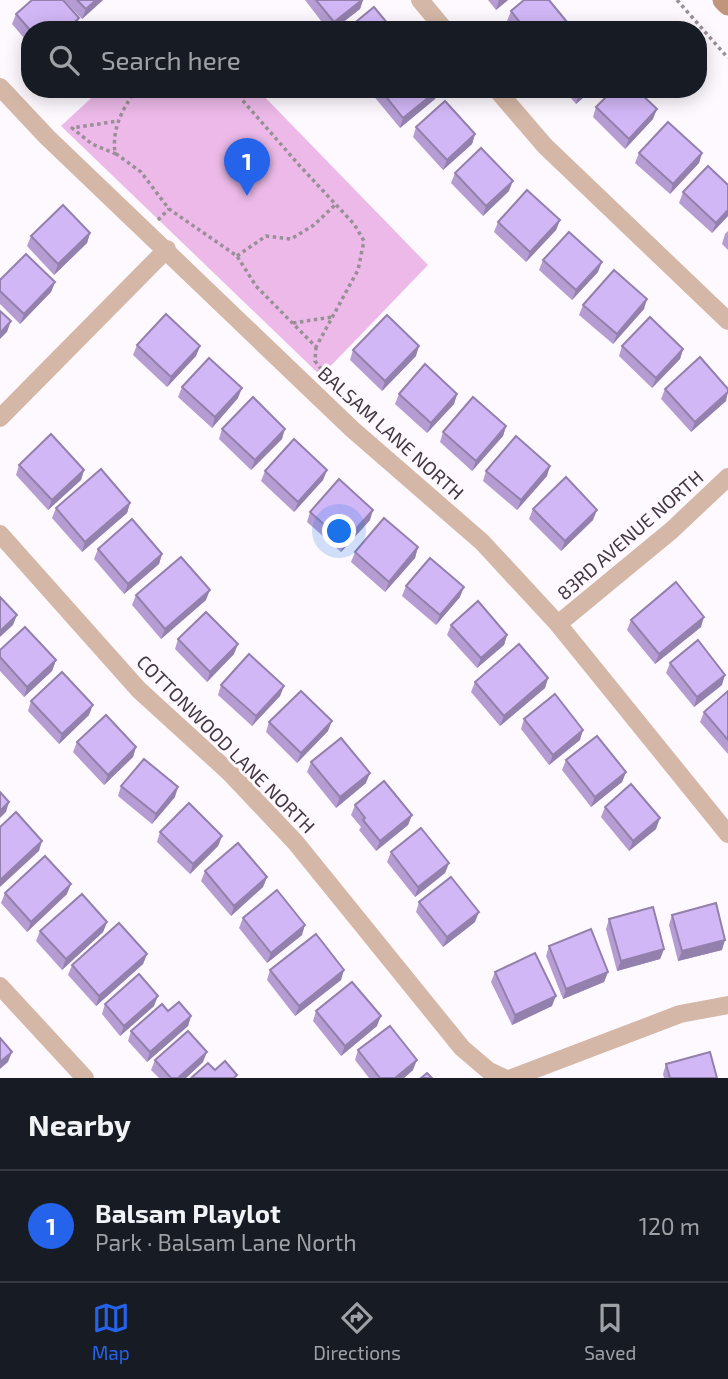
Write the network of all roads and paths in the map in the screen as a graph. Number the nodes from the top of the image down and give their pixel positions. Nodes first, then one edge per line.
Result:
1 (420, 0) edge
2 (677, 0) edge
3 (723, 0) edge
4 (728, 5) edge
5 (438, 21) edge
6 (695, 21) edge
7 (707, 34) edge
8 (728, 58) edge
9 (0, 87) edge
10 (131, 98) edge
11 (242, 98) edge
12 (504, 98) edge
13 (118, 121) junction
14 (116, 154) junction
15 (336, 204) junction
16 (167, 249) junction
17 (237, 256) junction
18 (334, 317) junction
19 (728, 321) edge
20 (293, 323) junction
21 (316, 347) junction
22 (325, 373) dead end
23 (0, 418) edge
24 (728, 477) edge
25 (0, 534) edge
26 (558, 624) junction
27 (728, 834) edge
28 (0, 986) edge
29 (728, 1005) edge
30 (85, 1078) edge
31 (504, 1078) edge
32 (512, 1078) edge

1 - 5 street
2 - 6 path
3 - 4 main road
7 - 8 path
9 - 16 street, BALSAM LANE NORTH
10 - 13 path
11 - 15 path
12 - 19 street
13 - 14 path
13 - 14 path
14 - 17 path
15 - 17 path
15 - 18 path
16 - 23 street
16 - 26 street, BALSAM LANE NORTH
17 - 20 path
18 - 20 path
18 - 21 path
20 - 21 path
21 - 22 path
24 - 26 street, 83RD AVENUE NORTH
25 - 31 street, COTTONWOOD LANE NORTH
26 - 27 street, BALSAM LANE NORTH
28 - 30 street
29 - 32 street

